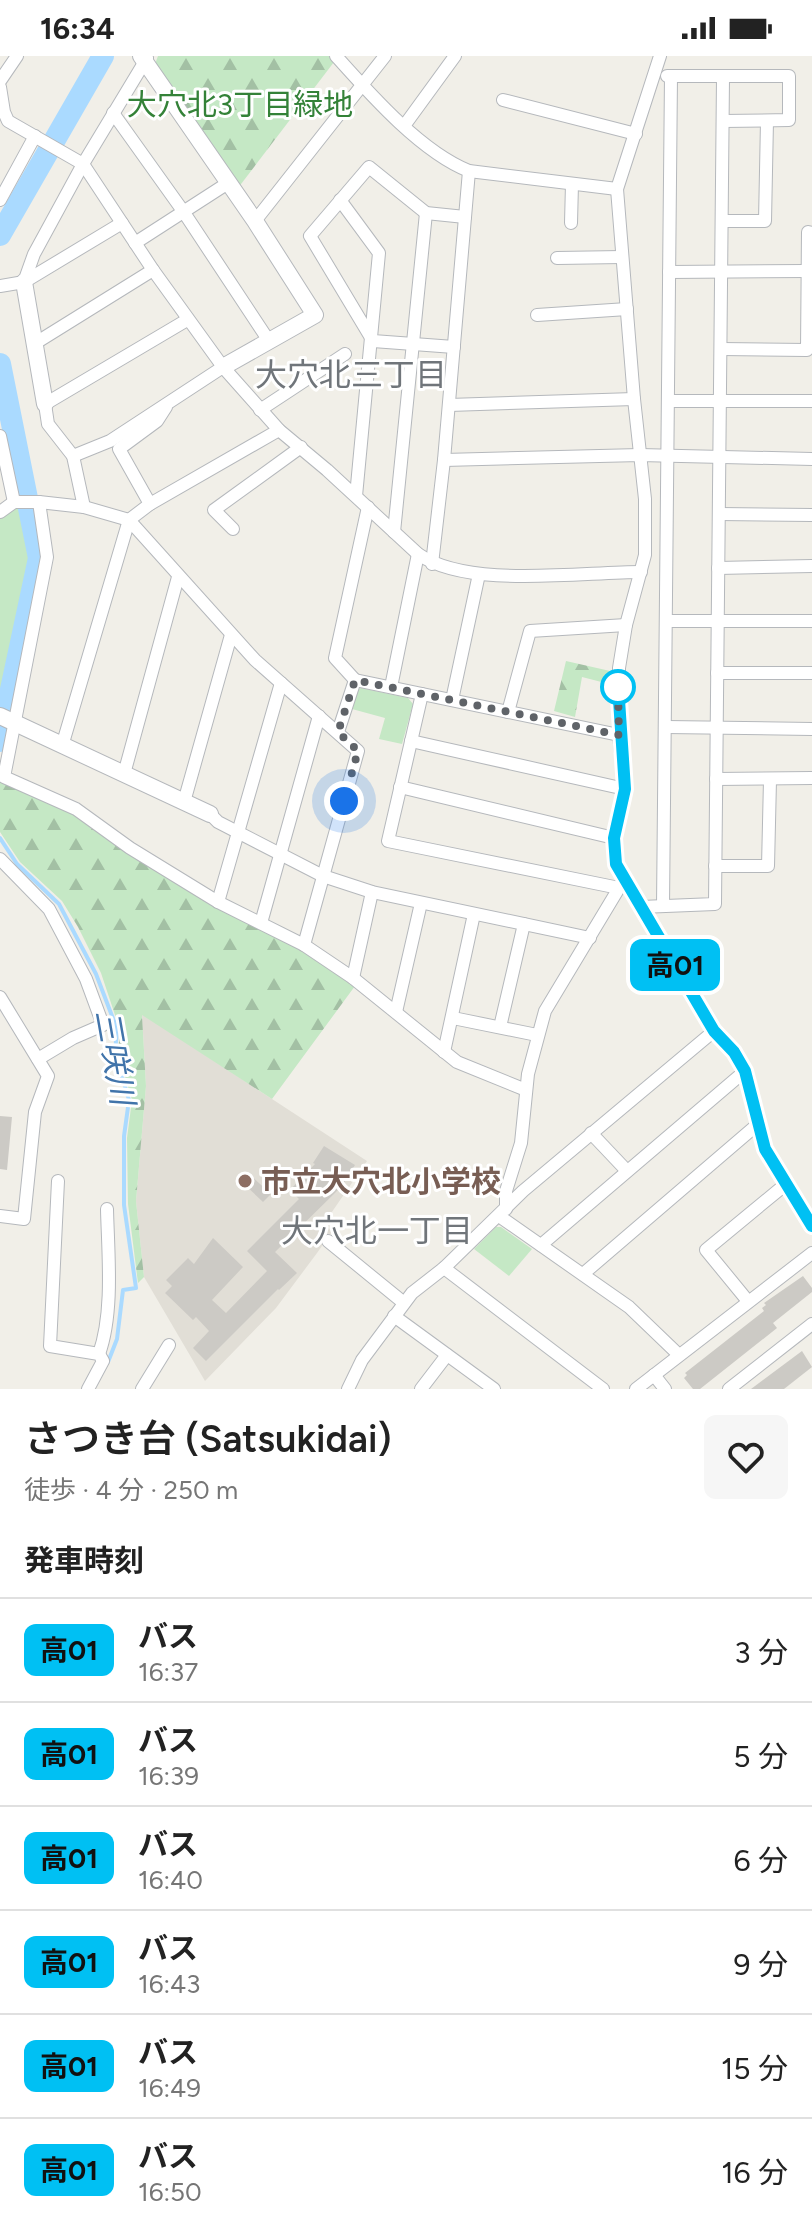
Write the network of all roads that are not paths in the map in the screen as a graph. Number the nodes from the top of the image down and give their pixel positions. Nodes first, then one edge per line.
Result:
1 (17, 56) edge
2 (336, 56) edge
3 (385, 56) edge
4 (455, 56) edge
5 (660, 56) edge
6 (145, 57) edge
7 (655, 76) junction
8 (671, 76) junction
9 (723, 78) junction
10 (0, 84) edge
11 (362, 86) junction
12 (503, 100) dead end
13 (113, 113) junction
14 (723, 121) junction
15 (767, 121) junction
16 (404, 126) junction
17 (636, 134) junction
18 (35, 136) junction
19 (83, 164) junction
20 (469, 171) junction
21 (228, 183) junction
22 (572, 184) junction
23 (617, 189) junction
24 (0, 200) edge
25 (340, 200) junction
26 (183, 211) junction
27 (426, 213) junction
28 (465, 217) junction
29 (255, 221) junction
30 (722, 221) junction
31 (122, 223) junction
32 (571, 223) dead end
33 (812, 233) edge
34 (135, 243) junction
35 (622, 257) junction
36 (557, 258) dead end
37 (153, 270) junction
38 (721, 271) junction
39 (806, 271) junction
40 (669, 272) junction
41 (24, 282) junction
42 (0, 286) edge
43 (627, 309) junction
44 (537, 315) dead end
45 (187, 320) junction
46 (269, 341) junction
47 (373, 341) junction
48 (34, 344) junction
49 (413, 345) junction
50 (454, 347) junction
51 (721, 349) junction
52 (345, 354) dead end
53 (223, 367) junction
54 (634, 399) junction
55 (170, 401) junction
56 (669, 401) junction
57 (720, 401) junction
58 (812, 401) edge
59 (45, 404) junction
60 (449, 405) junction
61 (260, 410) junction
62 (279, 430) junction
63 (0, 436) edge
64 (301, 447) junction
65 (640, 455) junction
66 (669, 455) junction
67 (73, 456) junction
68 (719, 457) junction
69 (812, 459) edge
70 (444, 460) junction
71 (356, 496) junction
72 (14, 502) junction
73 (39, 502) junction
74 (150, 504) junction
75 (84, 507) junction
76 (368, 507) junction
77 (0, 512) edge
78 (719, 514) junction
79 (812, 515) edge
80 (129, 520) junction
81 (233, 529) dead end
82 (394, 532) junction
83 (418, 554) junction
84 (432, 564) junction
85 (812, 566) edge
86 (718, 568) junction
87 (641, 572) junction
88 (479, 574) junction
89 (178, 577) junction
90 (666, 621) junction
91 (718, 621) junction
92 (812, 621) edge
93 (626, 625) junction
94 (231, 635) junction
95 (717, 673) junction
96 (812, 673) edge
97 (355, 680) junction
98 (281, 683) junction
99 (391, 687) junction
100 (422, 694) junction
101 (452, 700) junction
102 (508, 712) junction
103 (319, 716) junction
104 (7, 719) edge
105 (666, 727) junction
106 (717, 728) junction
107 (812, 729) edge
108 (338, 732) junction
109 (619, 735) junction
110 (411, 741) junction
111 (62, 746) junction
112 (124, 774) junction
113 (812, 778) edge
114 (716, 779) junction
115 (770, 780) junction
116 (400, 787) junction
117 (625, 789) junction
118 (184, 802) junction
119 (210, 814) joint
120 (238, 833) junction
121 (614, 838) junction
122 (280, 854) junction
123 (0, 859) edge
124 (715, 866) junction
125 (323, 876) junction
126 (621, 884) junction
127 (372, 892) junction
128 (218, 902) junction
129 (421, 903) junction
130 (663, 906) junction
131 (641, 907) junction
132 (474, 914) junction
133 (261, 923) junction
134 (524, 924) junction
135 (590, 938) junction
136 (304, 945) junction
137 (353, 978) junction
138 (0, 997) edge
139 (396, 1012) junction
140 (453, 1018) junction
141 (500, 1027) junction
142 (714, 1031) junction
143 (537, 1035) junction
144 (444, 1052) junction
145 (38, 1059) junction
146 (745, 1071) junction
147 (526, 1090) junction
148 (758, 1124) junction
149 (591, 1133) junction
150 (627, 1171) junction
151 (58, 1181) dead end
152 (786, 1184) junction
153 (107, 1209) dead end
154 (502, 1212) junction
155 (0, 1216) edge
156 (812, 1226) edge
157 (328, 1241) dead end
158 (541, 1245) junction
159 (812, 1253) edge
160 (444, 1268) junction
161 (583, 1274) junction
162 (747, 1300) junction
163 (404, 1303) junction
164 (394, 1316) junction
165 (812, 1324) edge
166 (169, 1345) dead end
167 (99, 1354) junction
168 (447, 1355) junction
169 (679, 1355) junction
170 (654, 1375) junction
171 (491, 1388) edge
172 (88, 1389) edge
173 (142, 1389) edge
174 (348, 1389) edge
175 (421, 1389) edge
176 (603, 1389) edge
177 (636, 1389) edge
178 (665, 1389) edge
179 (729, 1389) edge

1 - 10 street
2 - 11 street
3 - 11 street
4 - 16 street
5 - 7 street
6 - 13 street
6 - 21 street
7 - 8 street
7 - 17 street
8 - 9 street
8 - 40 street
9 - 14 street
9 - 15 street
10 - 18 street
11 - 16 street
11 - 29 street
12 - 17 street
13 - 19 street
13 - 26 street
14 - 15 street
14 - 30 street
15 - 30 street
16 - 20 street
17 - 23 street
18 - 19 street
18 - 24 street
19 - 31 street
19 - 41 street
20 - 22 street
20 - 28 street
21 - 26 street
21 - 29 street
22 - 23 street
22 - 32 street
23 - 35 street
25 - 27 street
25 - 47 street
25 - 47 street
26 - 34 street
26 - 46 street
27 - 28 street
27 - 49 street
28 - 50 street
29 - 46 street
30 - 38 street
31 - 34 street
31 - 41 street
33 - 39 street
34 - 37 street
35 - 36 street
35 - 43 street
37 - 45 street
37 - 48 street
38 - 39 street
38 - 40 street
38 - 51 street
39 - 51 street
40 - 56 street
41 - 42 street
41 - 48 street
43 - 44 street
43 - 54 street
45 - 53 street
45 - 59 street
46 - 53 street
47 - 49 street
47 - 71 street
48 - 59 street
49 - 50 street
49 - 82 street
50 - 60 street
51 - 57 street
52 - 61 street
53 - 55 street
53 - 61 street
54 - 60 street
54 - 65 street
55 - 67 street
55 - 74 street
56 - 57 street
56 - 66 street
57 - 58 street
57 - 68 street
59 - 67 street
60 - 70 street
61 - 62 street
62 - 64 street
62 - 74 street
63 - 72 street
64 - 71 street
64 - 81 street
65 - 66 street
65 - 70 street
65 - 87 street
66 - 68 street
66 - 90 street
67 - 75 street
68 - 69 street
68 - 78 street
70 - 84 street
71 - 76 street
72 - 73 street
72 - 77 street
73 - 75 street
73 - 104 street
74 - 80 street
75 - 80 street
76 - 82 street
76 - 97 street
78 - 79 street
78 - 86 street
80 - 89 street
80 - 111 street
82 - 83 street
83 - 84 street
83 - 99 street
84 - 88 street
85 - 86 street
86 - 91 street
87 - 88 street
87 - 93 street
88 - 101 street
89 - 94 street
89 - 112 street
90 - 91 street
90 - 105 street
91 - 92 street
91 - 95 street
93 - 102 street
93 - 109 street
94 - 98 street
94 - 118 street
95 - 96 street
95 - 106 street
97 - 99 street
97 - 108 street
98 - 103 street
98 - 120 street
99 - 100 street
100 - 101 street
100 - 110 street
101 - 102 street
102 - 109 street
103 - 108 street
103 - 122 street
104 - 111 street
104 - 128 street
105 - 106 street
105 - 130 street
106 - 107 street
106 - 114 street
108 - 125 street
109 - 117 street
110 - 116 street
110 - 117 street
111 - 112 street
112 - 118 street
113 - 115 street
114 - 115 street
114 - 124 street
115 - 124 street
116 - 121 street
116 - 126 street
117 - 121 street
118 - 119 street
119 - 120 street
120 - 122 street
120 - 128 street
121 - 126 street
122 - 125 street
122 - 133 street
123 - 145 street
124 - 130 street
125 - 127 street
125 - 136 street
126 - 131 street
126 - 135 street
127 - 129 street
127 - 137 street
128 - 133 street
129 - 132 street
129 - 139 street
130 - 131 street
131 - 142 street
132 - 134 street
132 - 140 street
133 - 136 street
134 - 135 street
134 - 141 street
135 - 143 street
136 - 137 street
137 - 139 street
138 - 145 street
139 - 144 street
140 - 141 street
140 - 144 street
141 - 143 street
142 - 146 street
142 - 149 street
143 - 147 street
144 - 147 street
145 - 155 street
146 - 148 street
146 - 150 street
147 - 154 street
148 - 152 street
148 - 161 street
149 - 150 street
149 - 154 street
150 - 158 street
151 - 167 street
152 - 156 street
152 - 162 street
153 - 167 street
154 - 158 street
154 - 160 street
157 - 163 street
158 - 161 street
159 - 162 street
160 - 163 street
160 - 176 street
161 - 169 street
162 - 169 street
163 - 164 street
164 - 168 street
164 - 174 street
165 - 179 street
166 - 173 street
167 - 172 street
168 - 171 street
168 - 175 street
169 - 170 street
170 - 177 street
170 - 178 street

